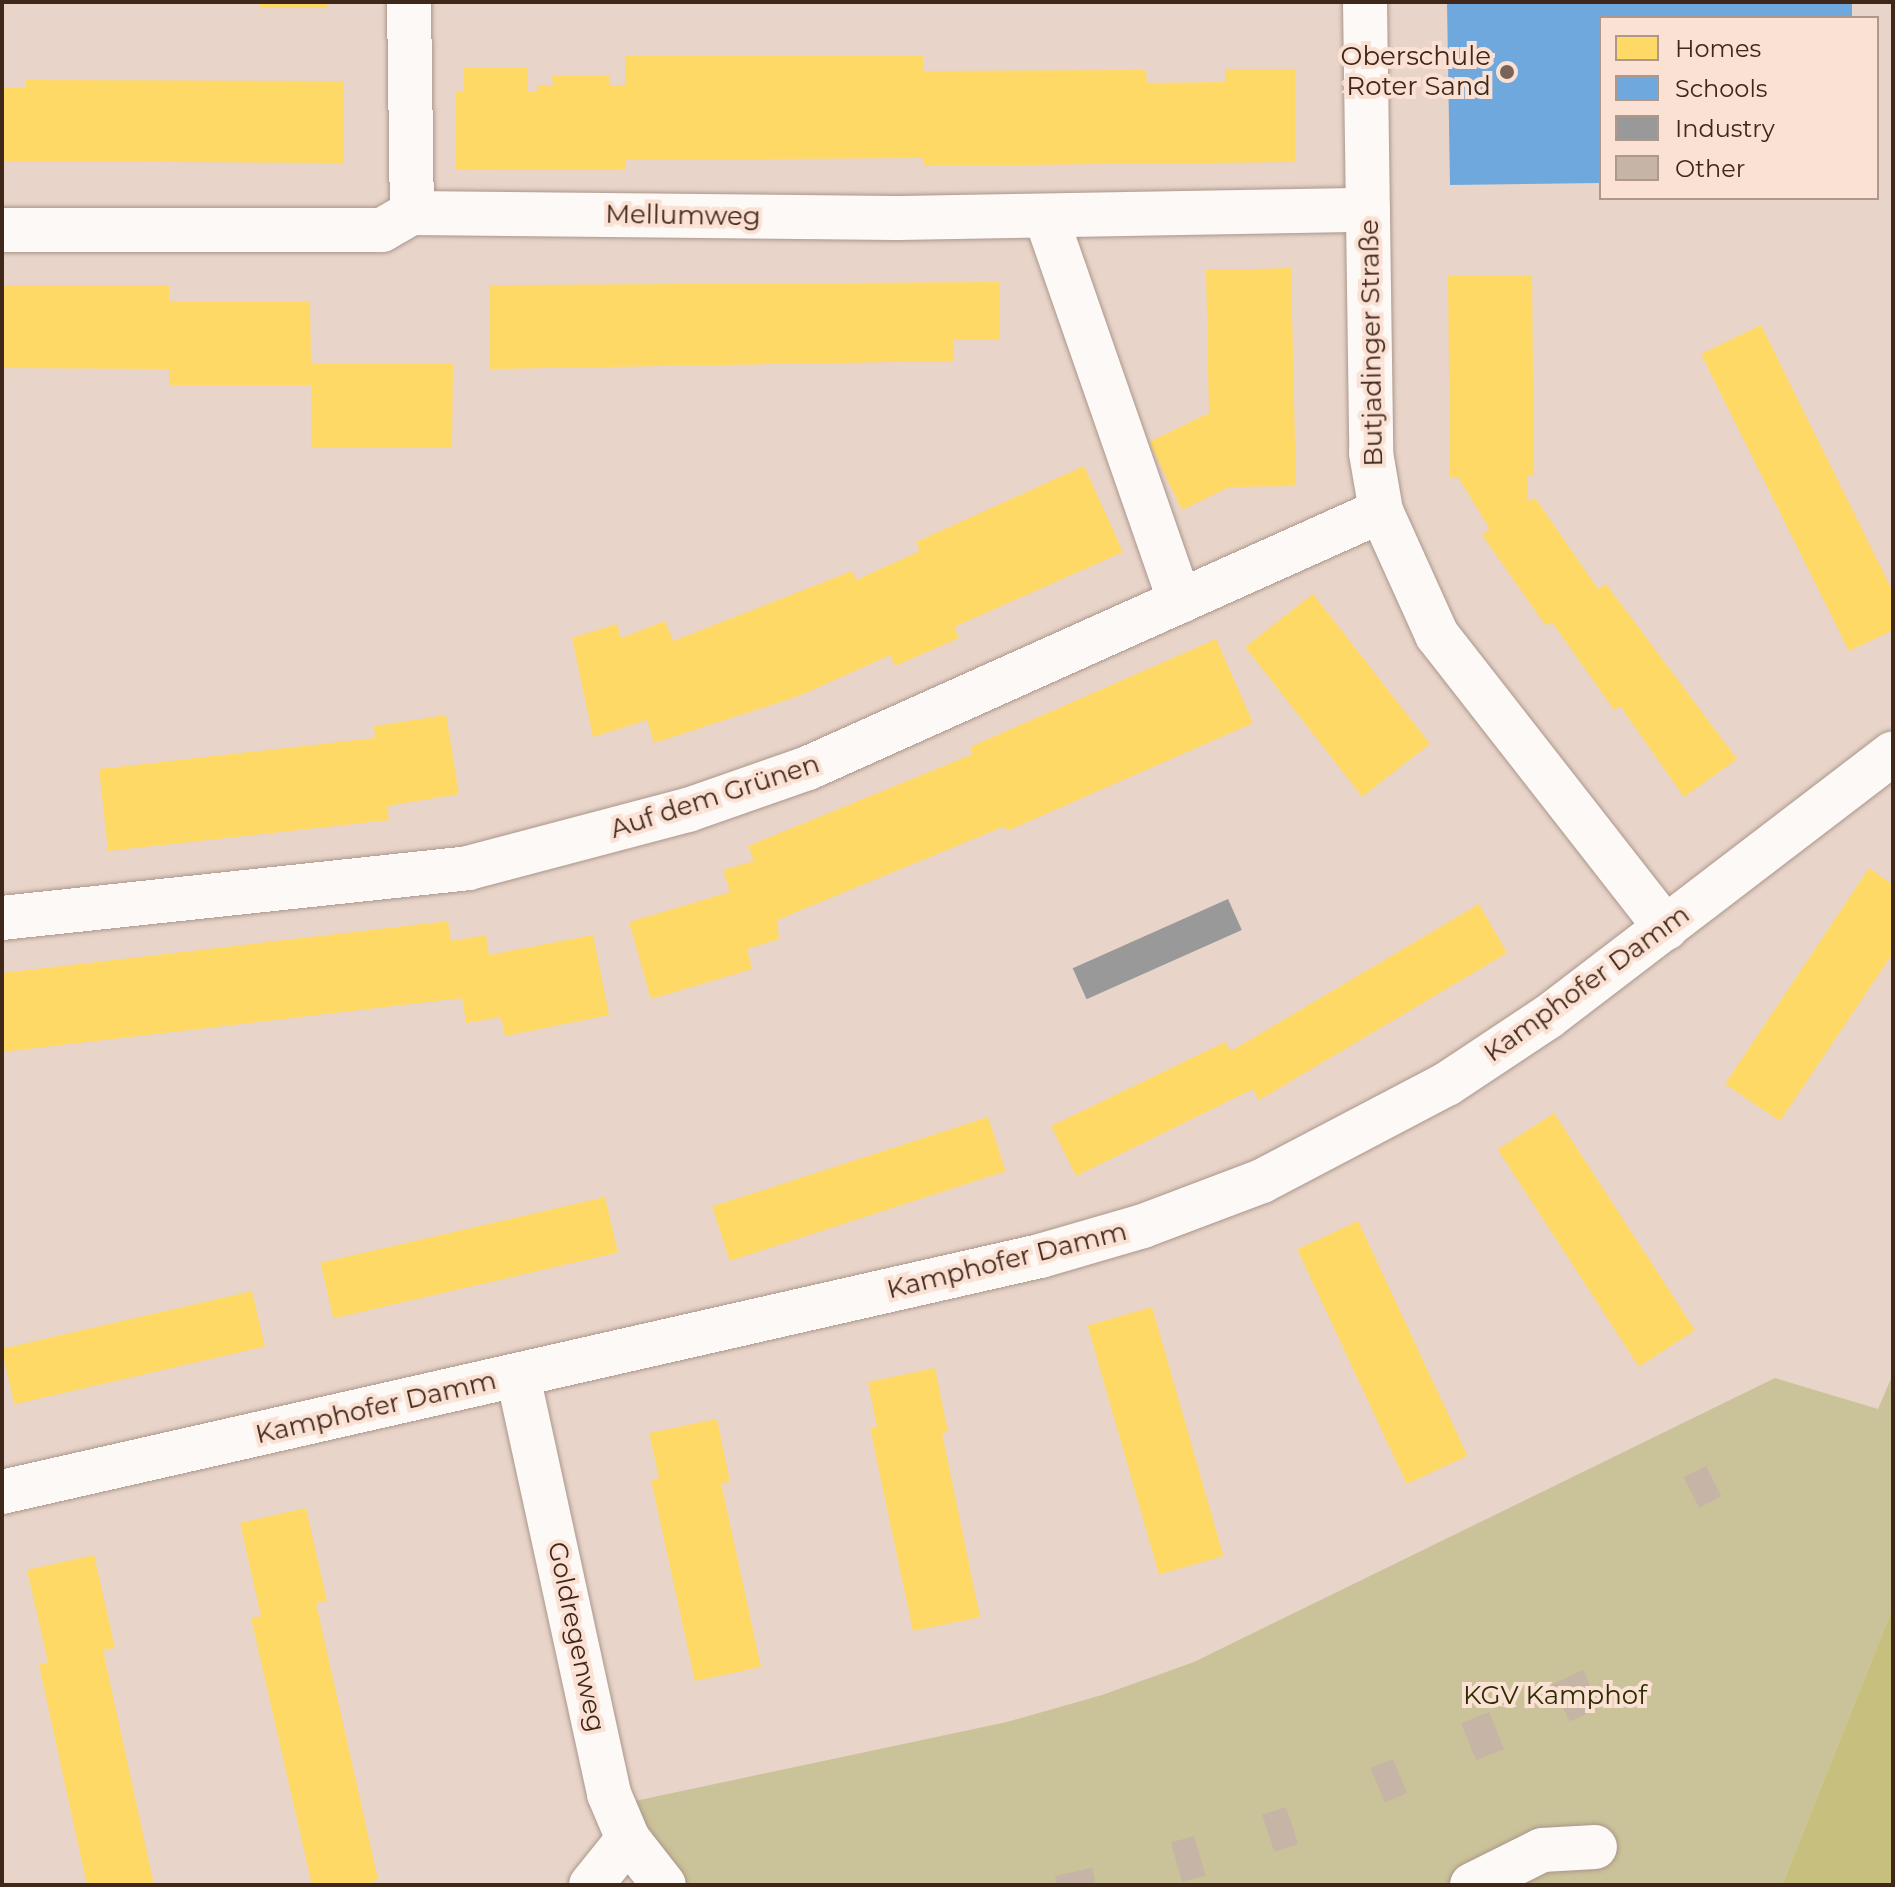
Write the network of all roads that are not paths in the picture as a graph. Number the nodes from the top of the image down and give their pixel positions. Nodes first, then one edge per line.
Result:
1 (409, 2) edge
2 (1365, 2) edge
3 (1368, 210) junction
4 (412, 213) junction
5 (1046, 217) junction
6 (2, 230) edge
7 (1381, 511) junction
8 (1180, 601) junction
9 (1893, 753) edge
10 (2, 918) edge
11 (1666, 928) junction
12 (518, 1376) junction
13 (2, 1492) edge
14 (628, 1839) junction
15 (1595, 1847) dead end
16 (591, 1885) edge
17 (664, 1885) edge
18 (1472, 1885) edge

1 - 4 street
2 - 3 street, Butjadinger Straße
3 - 5 street, Mellumweg
3 - 7 street, Butjadinger Straße
4 - 5 street, Mellumweg
4 - 6 street, Mellumweg
5 - 8 street
7 - 8 street, Auf dem Grünen
7 - 11 street, Butjadinger Straße
8 - 10 street, Auf dem Grünen
9 - 11 street, Kamphofer Damm
11 - 12 street, Kamphofer Damm
12 - 13 street, Kamphofer Damm
12 - 14 street, Goldregenweg
14 - 16 street
14 - 17 street, Goldregenweg
15 - 18 street

